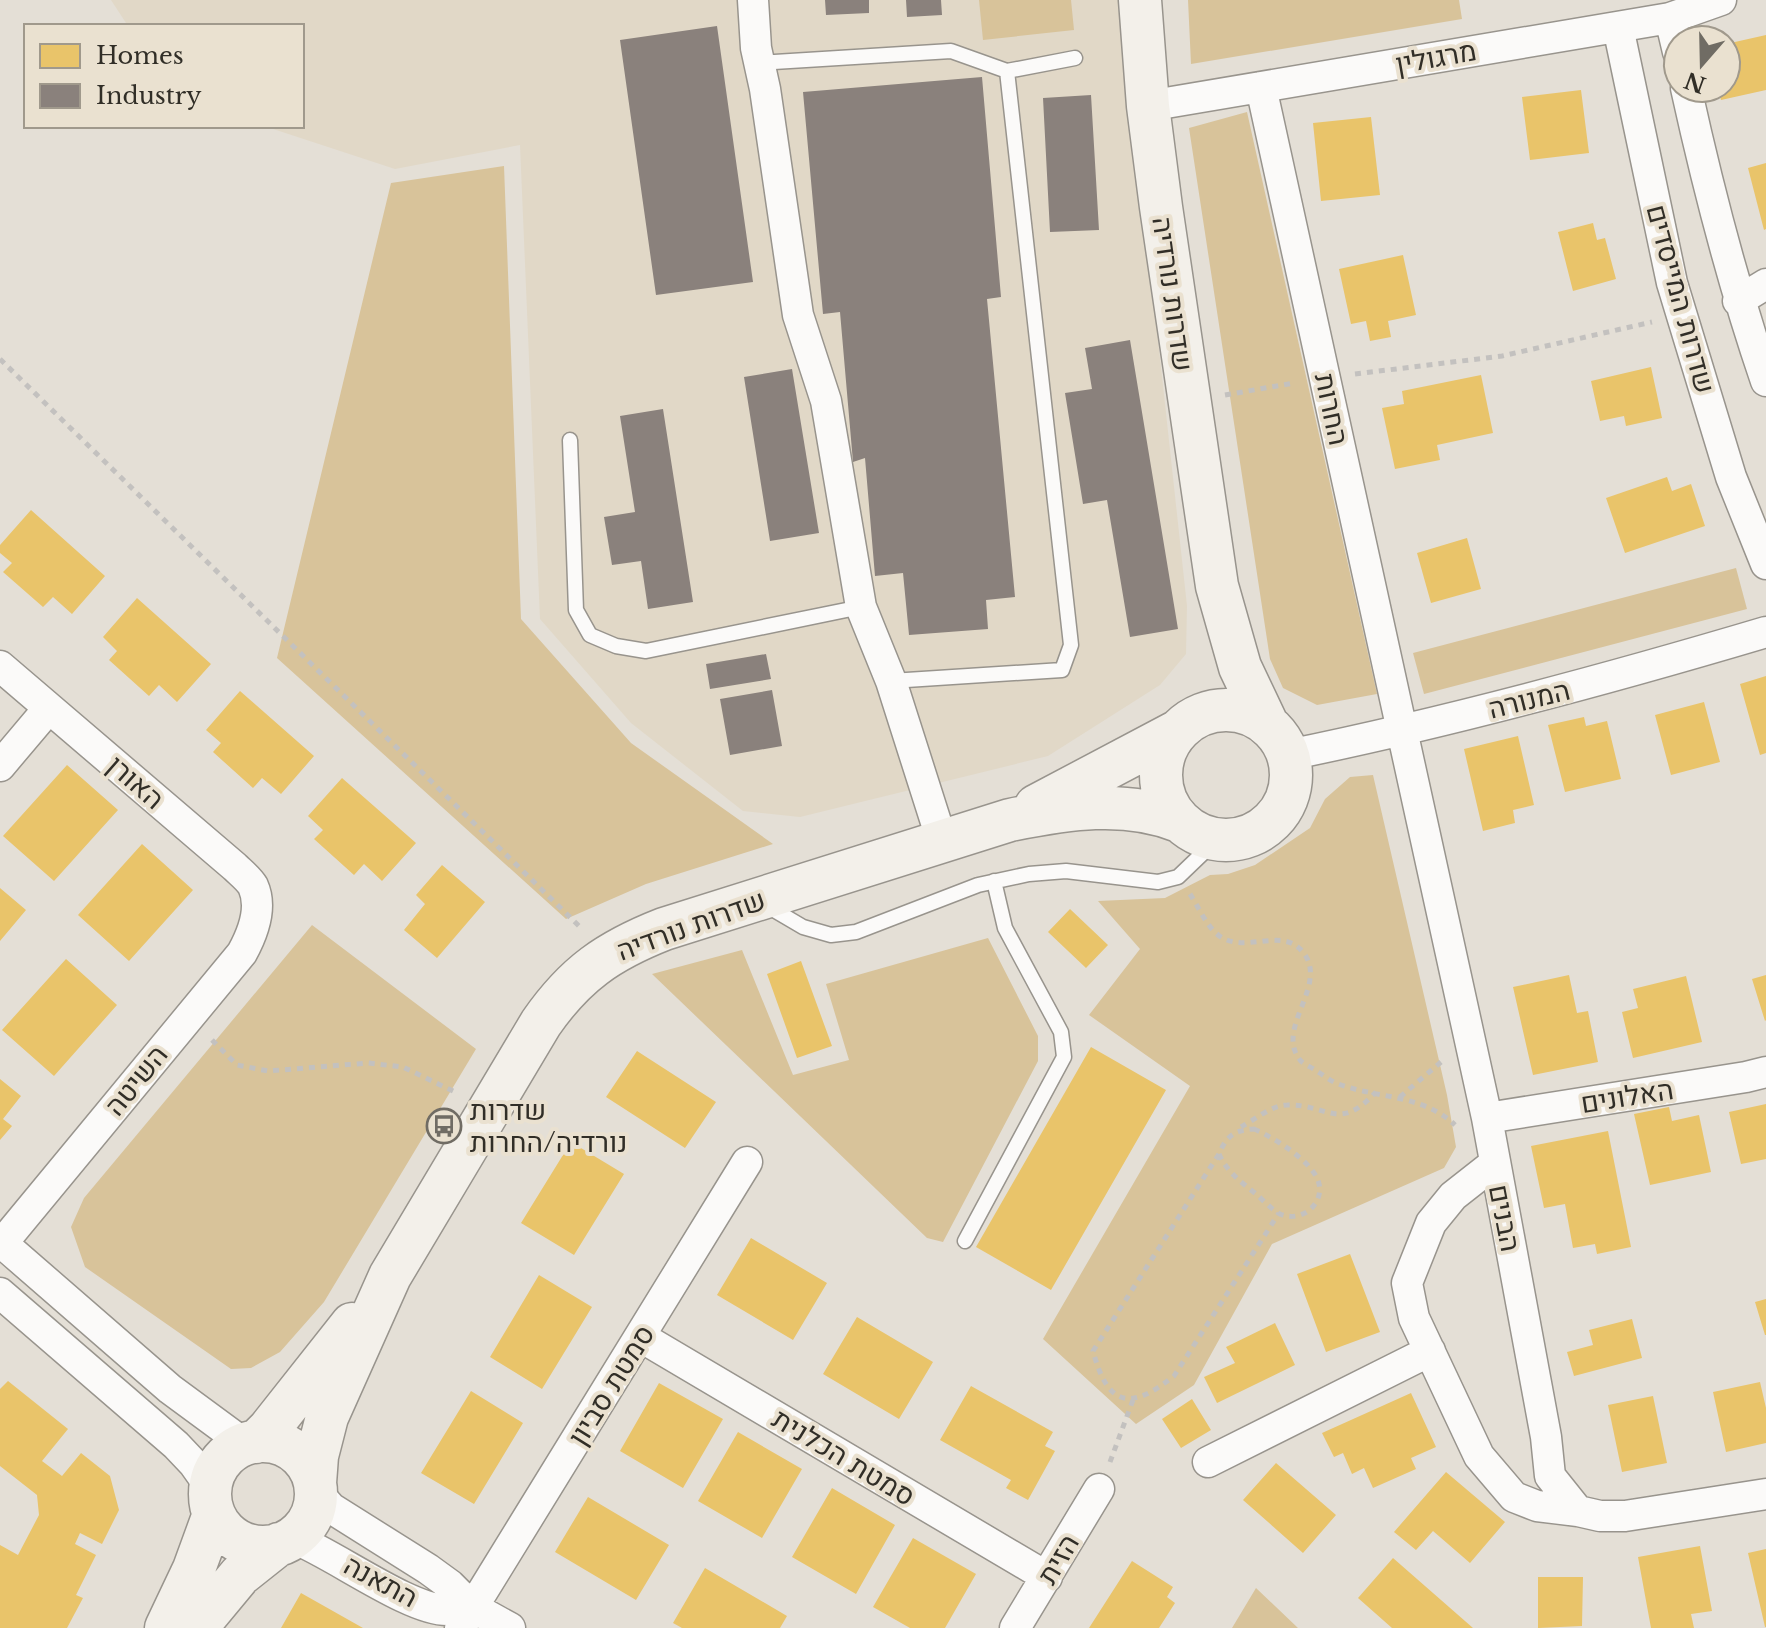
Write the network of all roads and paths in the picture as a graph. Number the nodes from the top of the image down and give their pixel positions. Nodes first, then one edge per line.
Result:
1 (753, 0) edge
2 (1140, 0) edge
3 (1721, 0) edge
4 (1670, 18) junction
5 (1671, 24) edge
6 (1618, 27) junction
7 (1075, 58) dead end
8 (759, 63) junction
9 (1007, 71) junction
10 (1261, 87) junction
11 (1690, 104) edge
12 (1148, 106) junction
13 (1766, 284) edge
14 (1738, 301) junction
15 (1681, 315) junction
16 (0, 359) edge
17 (1325, 377) junction
18 (1766, 381) edge
19 (1188, 401) junction
20 (570, 440) dead end
21 (1766, 564) edge
22 (1217, 586) junction
23 (861, 607) junction
24 (1766, 632) edge
25 (0, 666) edge
26 (891, 681) junction
27 (49, 708) junction
28 (1184, 725) junction
29 (1403, 731) junction
30 (1278, 740) junction
31 (0, 766) edge
32 (1010, 820) junction
33 (1179, 821) junction
34 (942, 841) junction
35 (1224, 841) junction
36 (1178, 877) junction
37 (994, 881) junction
38 (757, 900) junction
39 (257, 908) joint
40 (608, 955) junction
41 (188, 1017) junction
42 (1469, 1038) junction
43 (1766, 1072) edge
44 (1376, 1092) junction
45 (1400, 1097) junction
46 (490, 1109) junction
47 (1487, 1118) junction
48 (1237, 1130) junction
49 (1219, 1154) junction
50 (747, 1162) dead end
51 (1495, 1163) junction
52 (1279, 1213) junction
53 (965, 1241) dead end
54 (1, 1244) edge
55 (390, 1276) junction
56 (0, 1293) edge
57 (641, 1337) junction
58 (1430, 1351) junction
59 (1133, 1400) junction
60 (251, 1443) junction
61 (1208, 1462) dead end
62 (316, 1487) junction
63 (1099, 1489) joint
64 (1766, 1494) edge
65 (213, 1501) junction
66 (1578, 1511) junction
67 (286, 1541) junction
68 (1047, 1577) junction
69 (466, 1618) edge
70 (166, 1628) edge
71 (196, 1628) edge
72 (510, 1628) edge
73 (1015, 1628) edge

1 - 8 street
2 - 12 street, שדרות נורדיה
3 - 4 street, מרגולין
4 - 5 street
4 - 6 street, מרגולין
6 - 10 street, מרגולין
6 - 15 street, שדרות המייסדים
7 - 9 lane
8 - 9 lane
8 - 23 street
9 - 26 lane
10 - 12 street, מרגולין
10 - 17 street, החרות
11 - 14 street, שדרות המייסדים
12 - 19 street, שדרות נורדיה
13 - 14 street
14 - 18 street, שדרות המייסדים
15 - 17 path
15 - 21 street, שדרות המייסדים
16 - 40 path
17 - 19 path
17 - 29 street, החרות
19 - 22 street, שדרות נורדיה
20 - 23 lane
22 - 28 street, שדרות נורדיה
22 - 30 street, שדרות נורדיה
23 - 26 street
24 - 29 street, המנורה
25 - 27 street, האורן
26 - 34 street
27 - 31 street
27 - 39 street, האורן
28 - 30 street
28 - 32 street, שדרות נורדיה
28 - 33 street
29 - 30 street, המנורה
29 - 42 street, הבנים
30 - 35 street
32 - 33 street, שדרות נורדיה
32 - 34 street, שדרות נורדיה
33 - 35 street
34 - 38 street, שדרות נורדיה
35 - 36 lane
36 - 37 lane
36 - 44 path
37 - 38 lane
37 - 53 lane
38 - 40 street, שדרות נורדיה
39 - 41 street, השיטה
40 - 46 street, שדרות נורדיה
41 - 46 path
41 - 54 street, השיטה
42 - 45 path
42 - 47 street, הבנים
43 - 47 street, האלונים
44 - 45 path
44 - 48 path
45 - 51 path
46 - 55 street, שדרות נורדיה
47 - 51 street, הבנים
48 - 49 path
48 - 52 path
49 - 52 path
49 - 59 path
50 - 57 street, סמטת סביון
51 - 58 street
51 - 66 street, הבנים
52 - 59 path
54 - 60 street
55 - 60 street, שדרות נורדיה
55 - 62 street, שדרות נורדיה
56 - 65 street
57 - 68 street, סמטת הכלנית
57 - 69 street, סמטת סביון
58 - 61 street
58 - 66 street
59 - 63 path
60 - 62 street
60 - 65 street
62 - 67 street
62 - 69 street, התאנה
63 - 68 street, הזית
64 - 66 street
65 - 67 street
65 - 70 street
67 - 69 street, התאנה
67 - 71 street
68 - 73 street, הזית
69 - 72 street, התאנה

